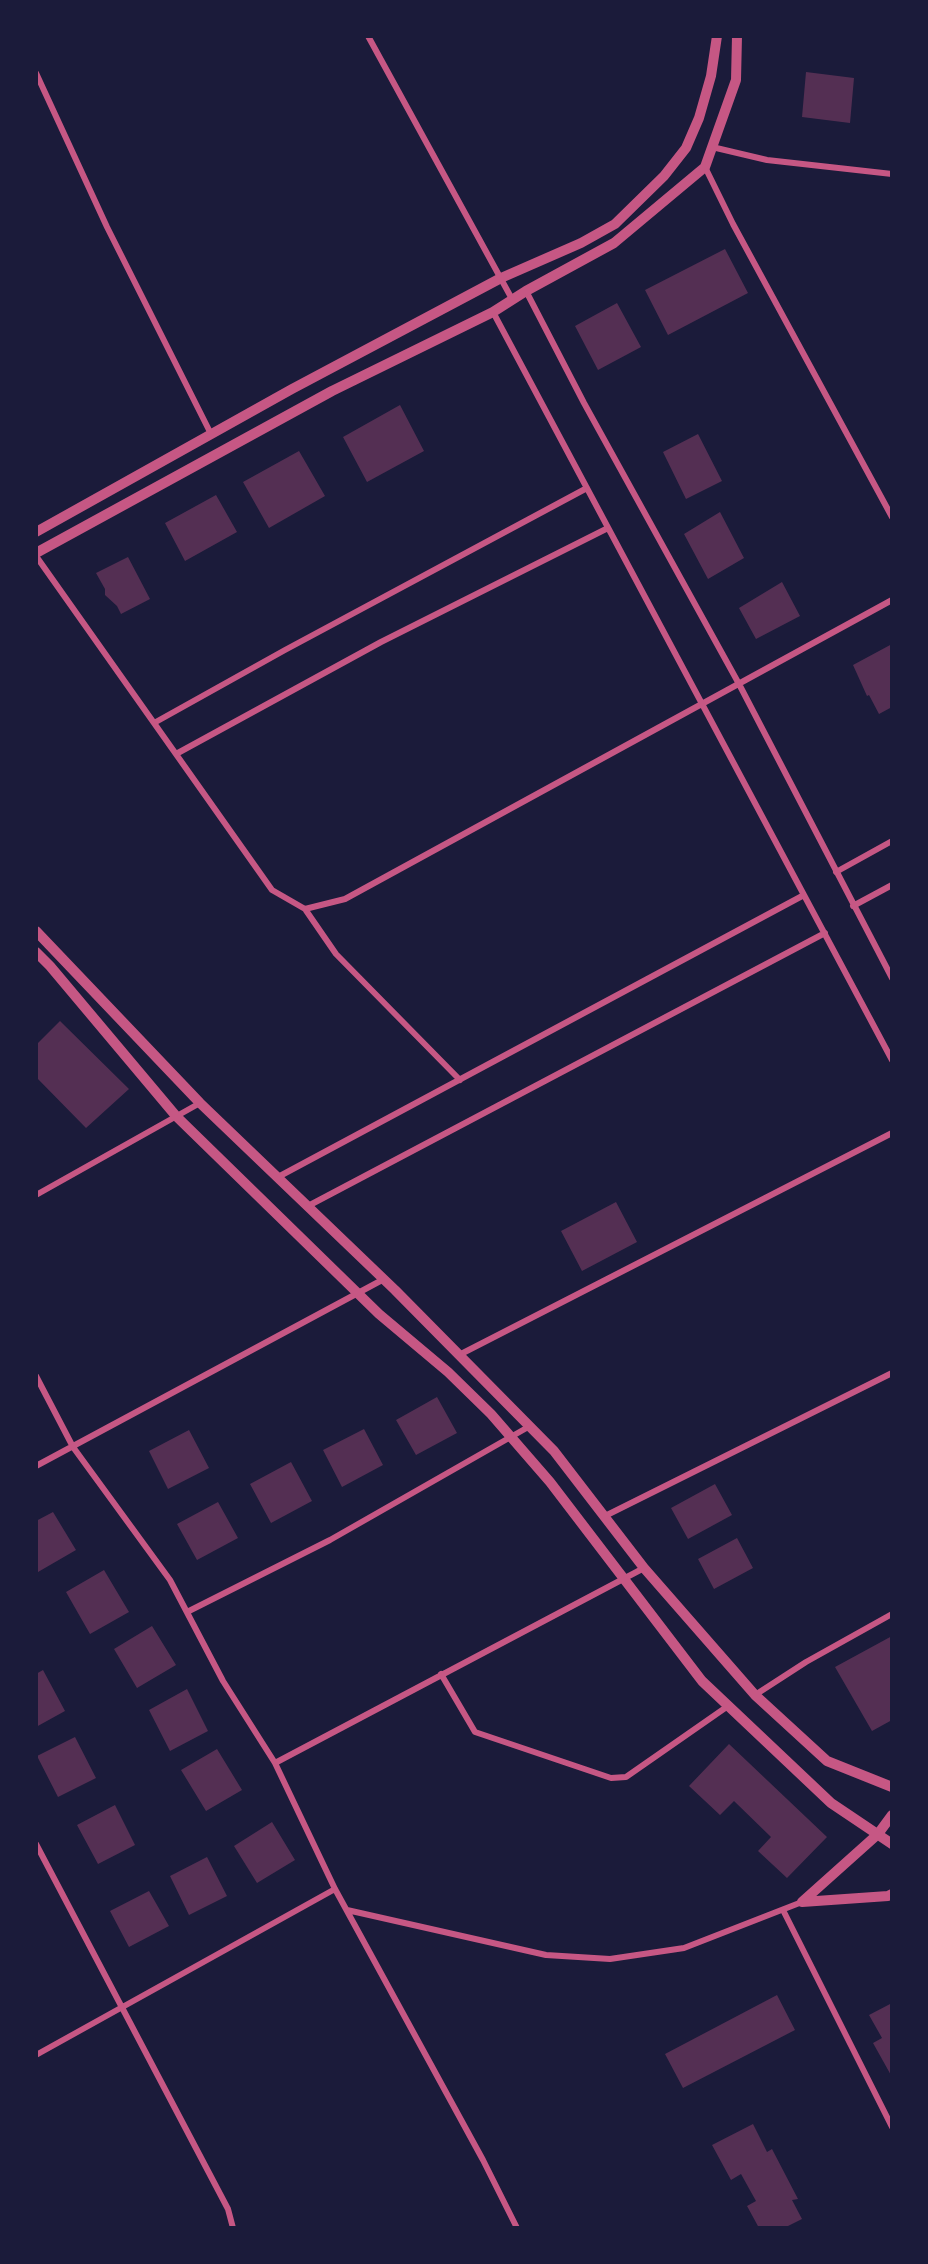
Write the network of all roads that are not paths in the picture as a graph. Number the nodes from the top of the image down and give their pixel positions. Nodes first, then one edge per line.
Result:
1 (368, 36) edge
2 (717, 36) edge
3 (737, 36) edge
4 (36, 73) edge
5 (712, 147) junction
6 (705, 166) junction
7 (892, 174) edge
8 (501, 278) junction
9 (526, 291) junction
10 (512, 299) junction
11 (493, 312) junction
12 (212, 434) junction
13 (587, 488) junction
14 (892, 517) edge
15 (608, 528) junction
16 (36, 532) edge
17 (36, 554) edge
18 (892, 600) edge
19 (739, 684) junction
20 (702, 704) junction
21 (154, 723) junction
22 (176, 754) junction
23 (892, 841) edge
24 (836, 872) junction
25 (892, 885) edge
26 (804, 895) junction
27 (853, 906) junction
28 (305, 909) junction
29 (825, 933) junction
30 (37, 934) edge
31 (36, 952) edge
32 (892, 978) edge
33 (892, 1060) edge
34 (460, 1080) junction
35 (200, 1103) junction
36 (176, 1116) junction
37 (892, 1133) edge
38 (278, 1178) junction
39 (36, 1195) edge
40 (308, 1206) junction
41 (384, 1279) junction
42 (358, 1293) junction
43 (459, 1354) junction
44 (892, 1373) edge
45 (36, 1376) edge
46 (530, 1426) junction
47 (512, 1437) junction
48 (73, 1447) junction
49 (36, 1466) edge
50 (605, 1516) junction
51 (644, 1568) junction
52 (623, 1579) junction
53 (187, 1612) junction
54 (892, 1614) edge
55 (441, 1674) junction
56 (755, 1695) junction
57 (728, 1706) junction
58 (275, 1763) junction
59 (892, 1787) edge
60 (892, 1815) edge
61 (878, 1834) junction
62 (36, 1844) edge
63 (892, 1844) edge
64 (335, 1889) junction
65 (892, 1894) edge
66 (802, 1902) junction
67 (347, 1910) junction
68 (783, 1910) junction
69 (122, 2008) junction
70 (36, 2055) edge
71 (892, 2127) edge
72 (234, 2228) edge
73 (517, 2228) edge

1 - 8 street
2 - 8 street
3 - 5 street
4 - 12 street
5 - 6 street
5 - 7 street
6 - 9 street
6 - 14 street
8 - 10 street
8 - 12 street
9 - 10 street
9 - 19 street
10 - 11 street
11 - 13 street
11 - 17 street
12 - 16 street
13 - 15 street
13 - 21 street
15 - 20 street
15 - 22 street
17 - 21 street
18 - 19 street
19 - 20 street
19 - 24 street
20 - 26 street
20 - 28 street
21 - 22 street
22 - 28 street
23 - 24 street
24 - 27 street
25 - 27 street
26 - 29 street
26 - 34 street
27 - 32 street
28 - 34 street
29 - 33 street
29 - 40 street
30 - 35 street
31 - 36 street
34 - 38 street
35 - 36 street
35 - 38 street
36 - 39 street
36 - 42 street
37 - 43 street
38 - 40 street
40 - 41 street
41 - 42 street
41 - 43 street
42 - 47 street
42 - 48 street
43 - 46 street
44 - 50 street
45 - 48 street
46 - 47 street
46 - 50 street
47 - 52 street
47 - 53 street
48 - 49 street
48 - 53 street
50 - 51 street
51 - 52 street
51 - 56 street
52 - 55 street
52 - 57 street
53 - 58 street
54 - 56 street
55 - 57 street
55 - 58 street
56 - 59 street
57 - 61 street
58 - 64 street
60 - 61 street
61 - 63 street
61 - 66 street
62 - 69 street
64 - 67 street
64 - 69 street
65 - 66 street
66 - 68 street
67 - 68 street
67 - 73 street
68 - 71 street
69 - 70 street
69 - 72 street

